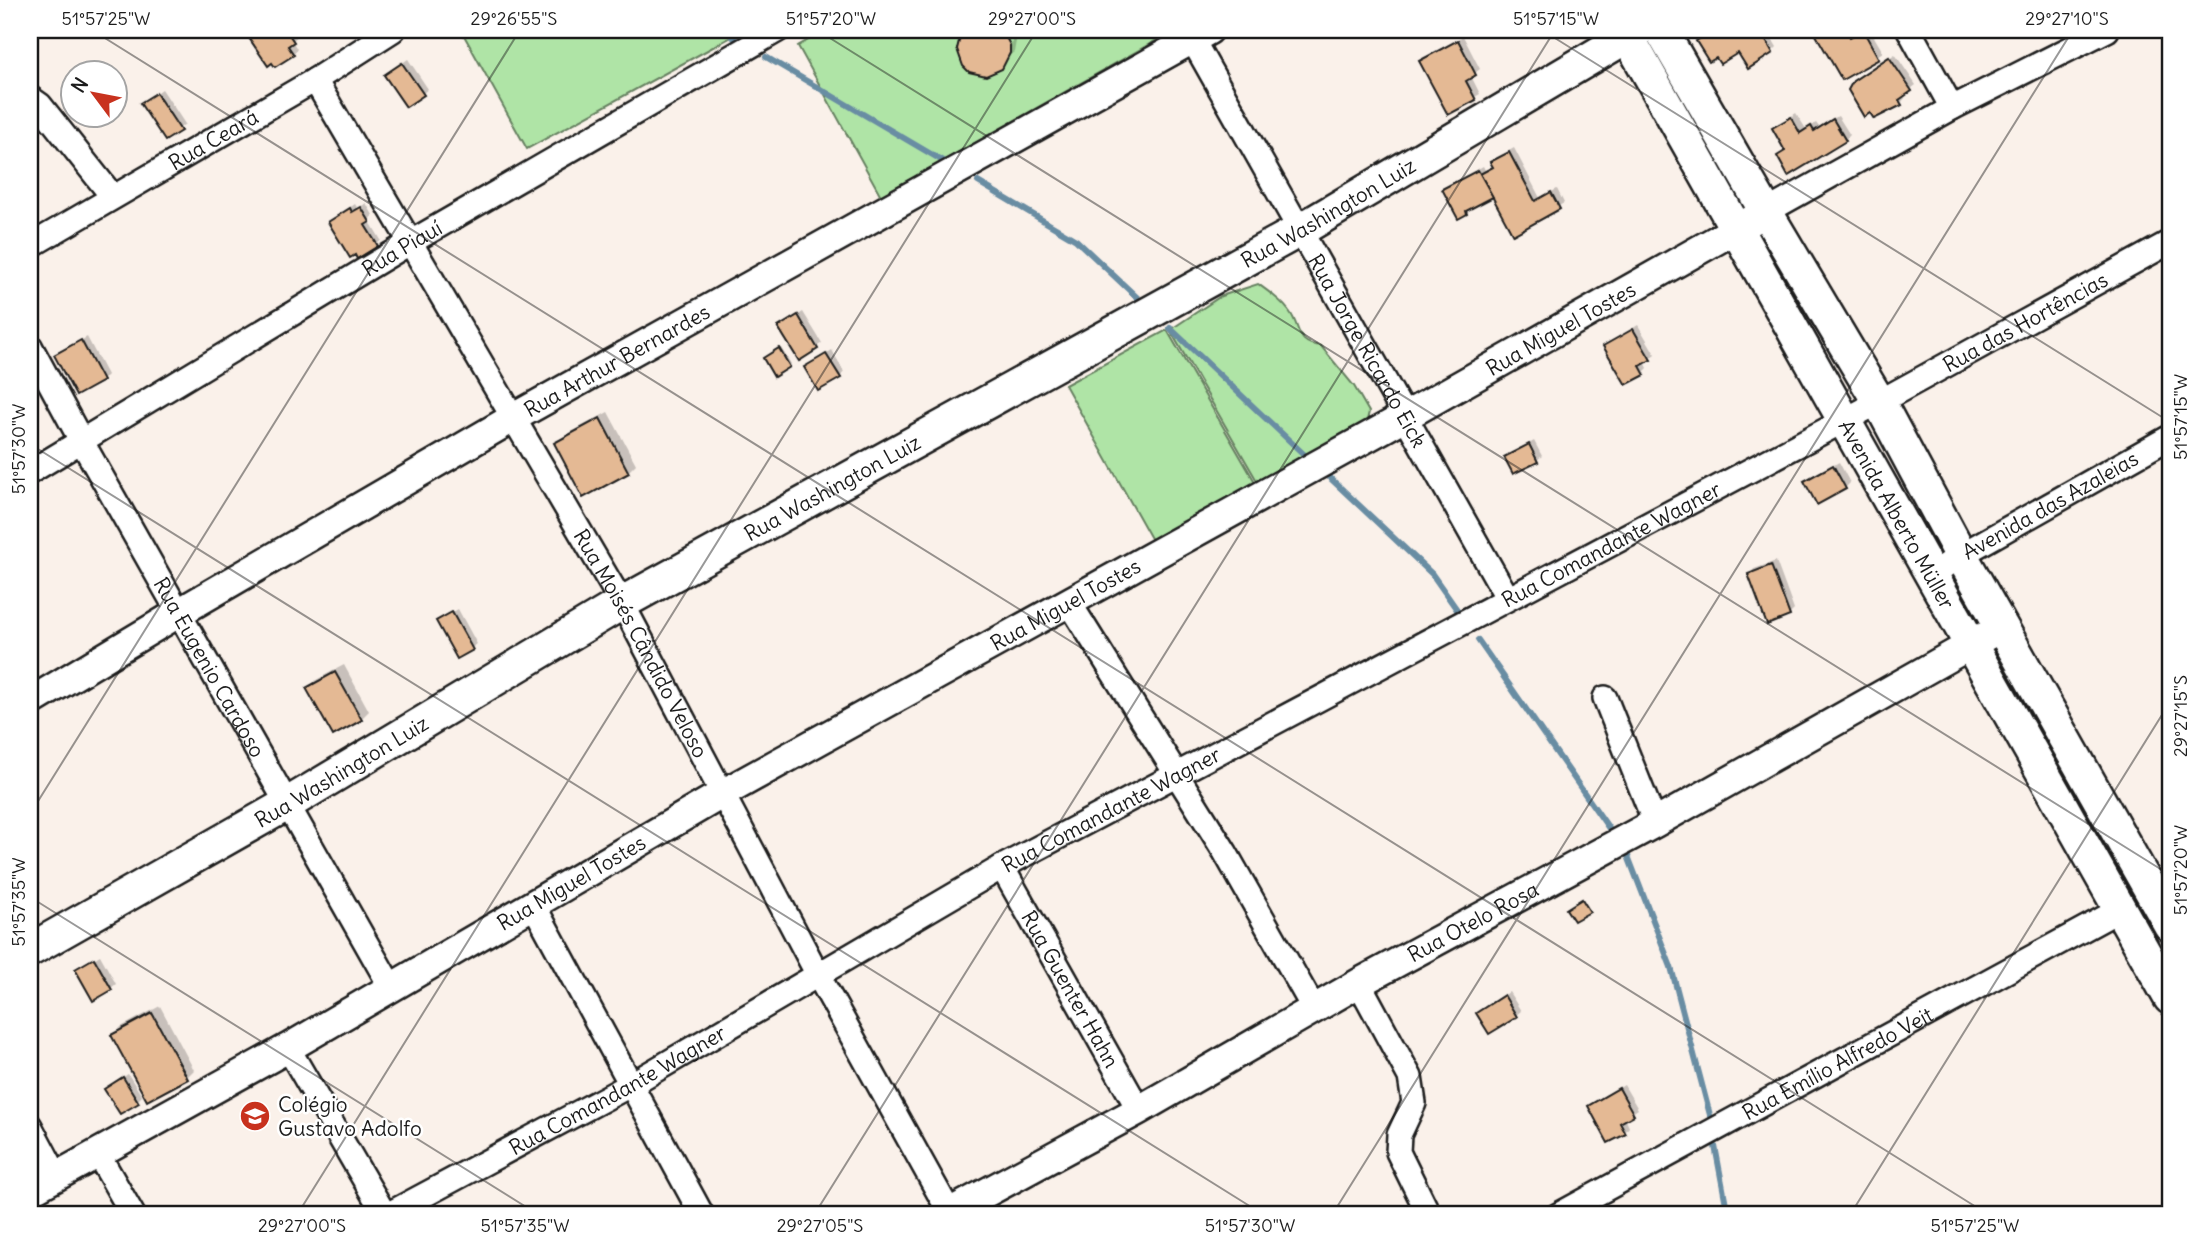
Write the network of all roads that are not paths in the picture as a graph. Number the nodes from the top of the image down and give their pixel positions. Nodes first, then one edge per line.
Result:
1 (393, 30) edge
2 (778, 30) edge
3 (1661, 30) edge
4 (1909, 30) edge
5 (2107, 30) edge
6 (1630, 32) edge
7 (1196, 33) edge
8 (367, 36) edge
9 (315, 80) junction
10 (30, 98) edge
11 (1952, 107) junction
12 (113, 197) junction
13 (1766, 212) junction
14 (1735, 227) junction
15 (1302, 229) junction
16 (411, 242) junction
17 (2170, 242) edge
18 (30, 246) edge
19 (30, 346) edge
20 (1879, 401) junction
21 (1405, 417) junction
22 (513, 418) junction
23 (1843, 419) junction
24 (2170, 437) edge
25 (82, 442) junction
26 (30, 472) edge
27 (1961, 555) junction
28 (1933, 574) junction
29 (1507, 597) junction
30 (1069, 602) junction
31 (622, 603) junction
32 (180, 612) junction
33 (2002, 627) junction
34 (1973, 645) junction
35 (1605, 698) dead end
36 (30, 702) edge
37 (1176, 773) junction
38 (722, 794) junction
39 (289, 803) junction
40 (1655, 823) junction
41 (1002, 867) junction
42 (534, 906) junction
43 (2119, 910) junction
44 (2170, 925) edge
45 (30, 950) edge
46 (818, 975) junction
47 (1359, 983) junction
48 (391, 987) junction
49 (2170, 998) edge
50 (1314, 1009) junction
51 (288, 1048) junction
52 (630, 1085) junction
53 (1139, 1110) junction
54 (30, 1126) edge
55 (98, 1154) junction
56 (57, 1177) junction
57 (30, 1191) edge
58 (948, 1214) edge
59 (133, 1215) edge
60 (386, 1215) edge
61 (702, 1215) edge
62 (1429, 1215) edge
63 (1558, 1215) edge

1 - 8 street, Rua Ceará
2 - 16 street, Rua Piauí
3 - 13 main road, Avenida Alberto Müller
4 - 11 street
5 - 11 street, Rua Miguel Tostes
6 - 14 main road, Avenida Alberto Müller
6 - 15 main road, Rua Washington Luiz
7 - 15 street, Rua Jorge Ricardo Eick
7 - 22 street, Rua Arthur Bernardes
8 - 9 street, Rua Ceará
9 - 12 street, Rua Ceará
9 - 16 street, Rua Moisés Cândido Veloso
10 - 12 street
11 - 13 street, Rua Miguel Tostes
12 - 18 street, Rua Ceará
13 - 14 street, Rua Miguel Tostes
13 - 20 main road, Avenida Alberto Müller
14 - 21 street, Rua Miguel Tostes
14 - 23 main road, Avenida Alberto Müller
15 - 21 street, Rua Jorge Ricardo Eick
15 - 31 main road, Rua Washington Luiz
16 - 22 street, Rua Moisés Cândido Veloso
16 - 25 street, Rua Piauí
17 - 20 street, Rua das Hortências
19 - 25 street, Rua Eugenio Cardoso
20 - 23 street, Rua das Hortências
20 - 27 main road, Avenida Alberto Müller
21 - 29 street, Rua Jorge Ricardo Eick
21 - 30 street, Rua Miguel Tostes
22 - 31 street, Rua Moisés Cândido Veloso
22 - 32 street, Rua Arthur Bernardes
23 - 28 main road, Avenida Alberto Müller
23 - 29 street, Rua Comandante Wagner
24 - 27 street, Avenida das Azaleias
25 - 26 street, Rua Piauí
25 - 32 street, Rua Eugenio Cardoso
27 - 28 street, Avenida das Azaleias
27 - 33 main road, Avenida Alberto Müller
28 - 34 main road, Avenida Alberto Müller
29 - 37 street, Rua Comandante Wagner
30 - 37 street
30 - 38 street, Rua Miguel Tostes
31 - 38 street, Rua Moisés Cândido Veloso
31 - 39 main road, Rua Washington Luiz
32 - 36 street, Rua Arthur Bernardes
32 - 39 street, Rua Eugenio Cardoso
33 - 34 street, Rua Otelo Rosa
33 - 44 main road, Avenida Alberto Müller
34 - 40 street, Rua Otelo Rosa
34 - 43 main road, Avenida Alberto Müller
35 - 40 street
37 - 41 street, Rua Comandante Wagner
37 - 50 street
38 - 42 street, Rua Miguel Tostes
38 - 46 street, Rua Moisés Cândido Veloso
39 - 45 main road, Rua Washington Luiz
39 - 48 street, Rua Eugenio Cardoso
40 - 47 street, Rua Otelo Rosa
41 - 46 street, Rua Comandante Wagner
41 - 53 street, Rua Guenter Hahn
42 - 48 street, Rua Miguel Tostes
42 - 52 street
43 - 49 main road, Avenida Alberto Müller
43 - 63 street, Rua Emílio Alfredo Veit
46 - 52 street, Rua Comandante Wagner
46 - 58 street, Rua Moisés Cândido Veloso
47 - 50 street, Rua Otelo Rosa
47 - 62 street
48 - 51 street, Rua Miguel Tostes
50 - 53 street, Rua Otelo Rosa
51 - 55 street, Rua Miguel Tostes
51 - 60 street
52 - 60 street, Rua Comandante Wagner
52 - 61 street
53 - 58 street, Rua Otelo Rosa
54 - 56 street
55 - 56 street, Rua Miguel Tostes
55 - 59 street
56 - 57 street, Rua Miguel Tostes

